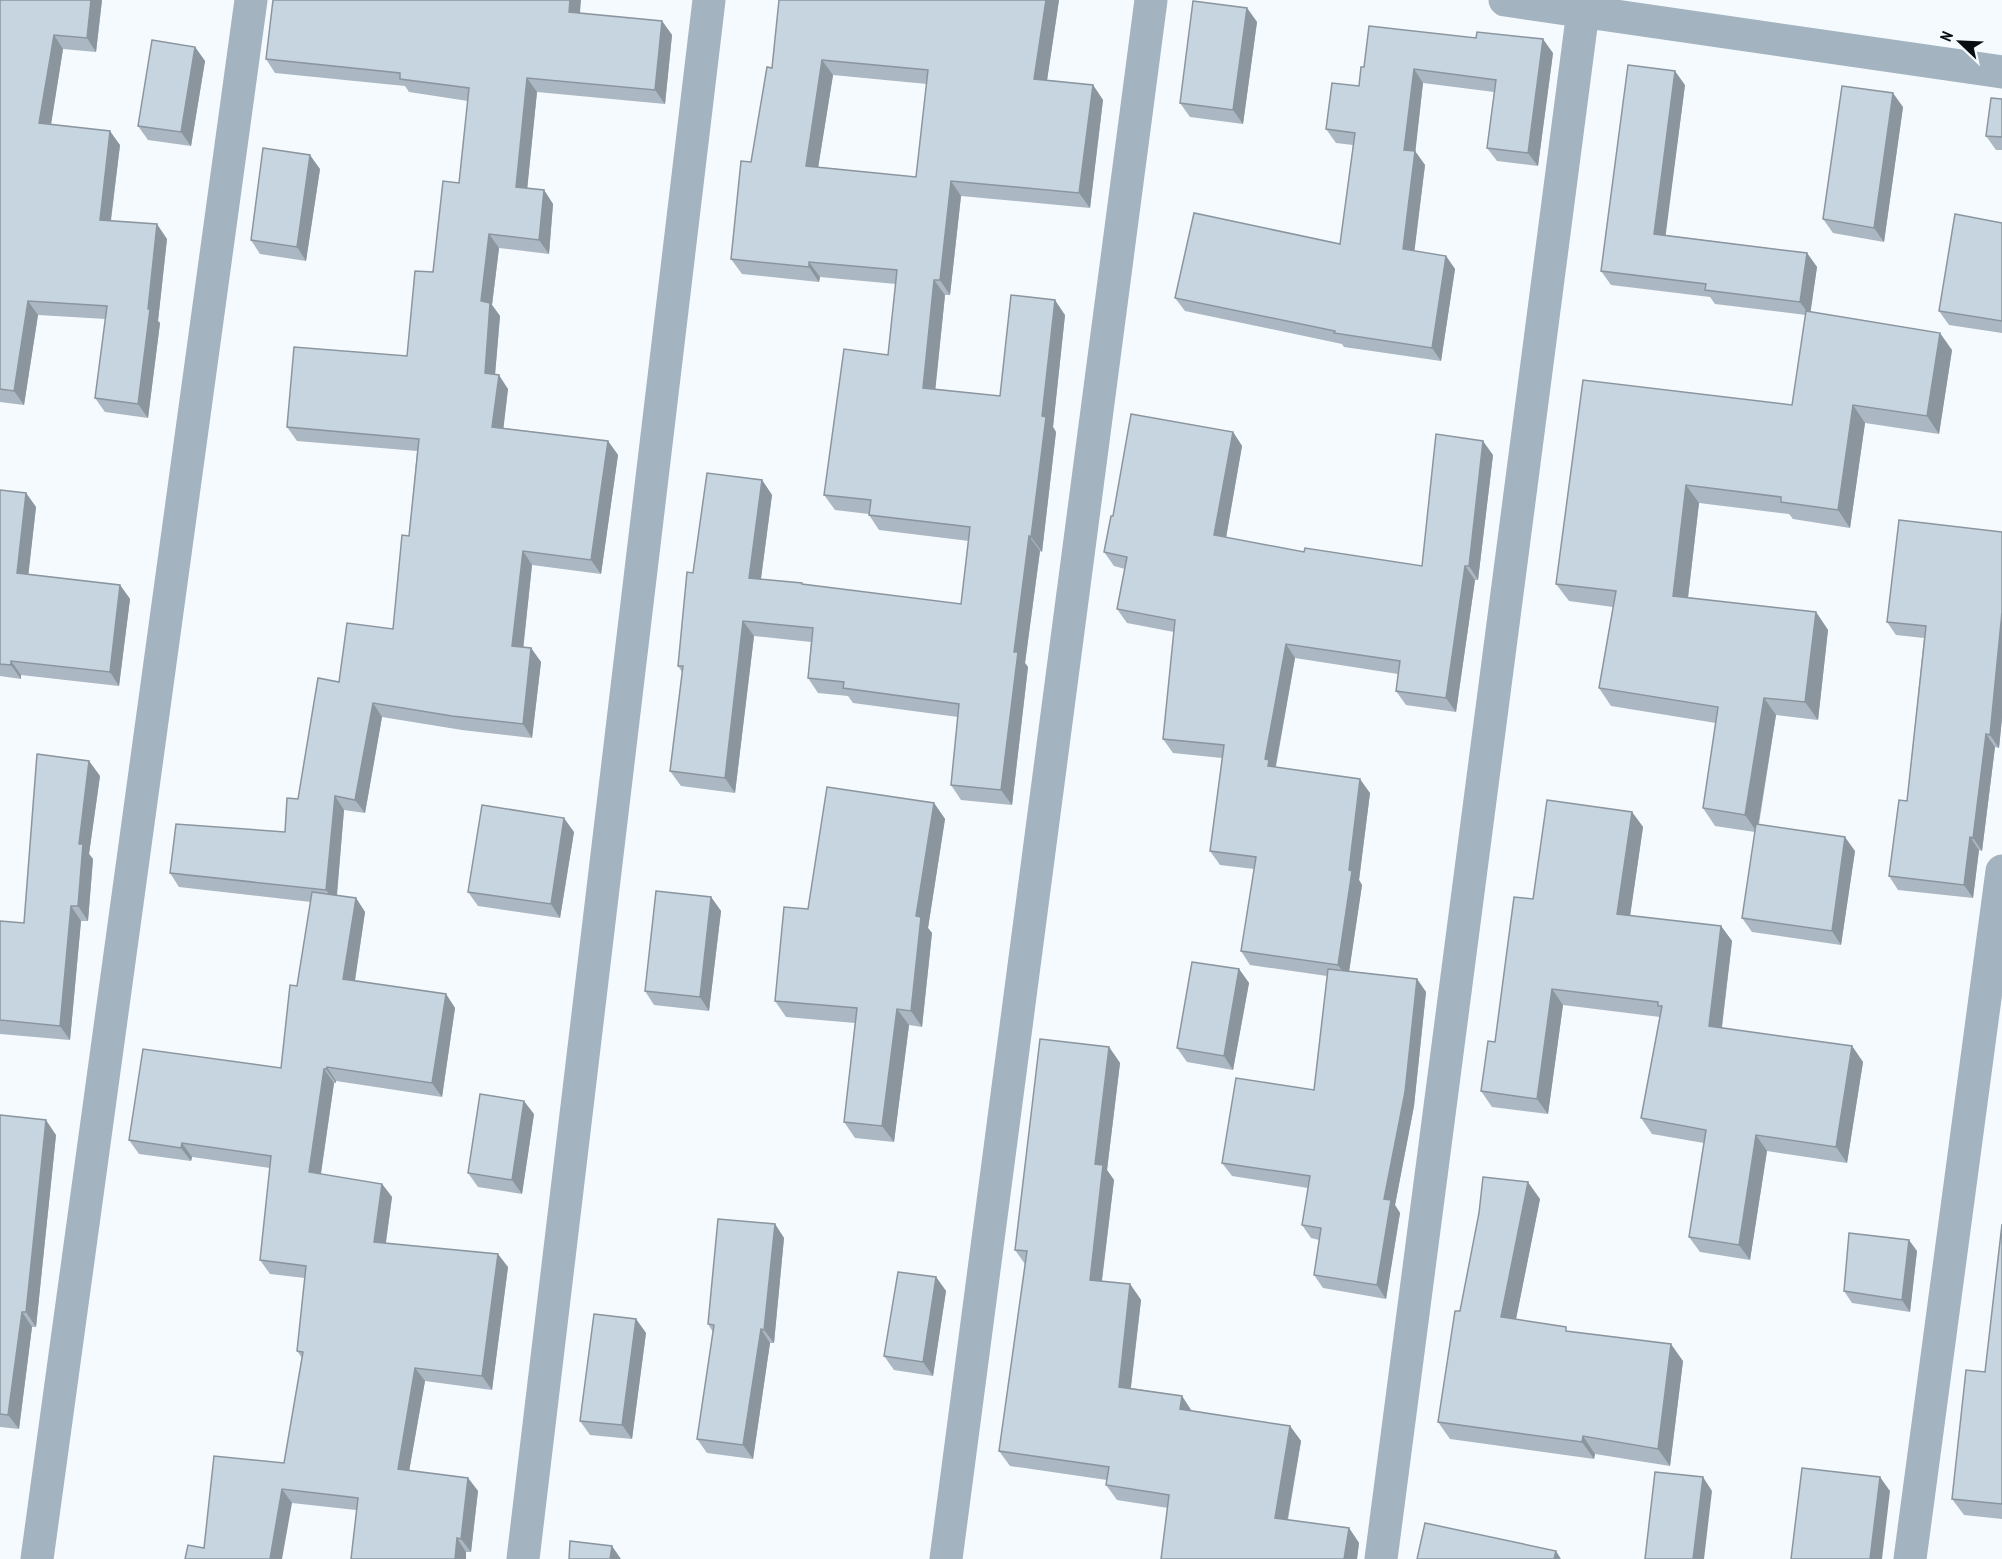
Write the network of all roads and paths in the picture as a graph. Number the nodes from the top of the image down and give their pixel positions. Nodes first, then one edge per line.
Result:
1 (251, 0) edge
2 (709, 0) edge
3 (1151, 0) edge
4 (1505, 0) edge
5 (1583, 11) junction
6 (2002, 72) edge
7 (2002, 871) edge
8 (37, 1559) edge
9 (523, 1559) edge
10 (946, 1559) edge
11 (1381, 1559) edge
12 (1910, 1559) edge

1 - 8 street
2 - 9 street
3 - 10 street
4 - 5 street
5 - 6 street
5 - 11 street
7 - 12 street

